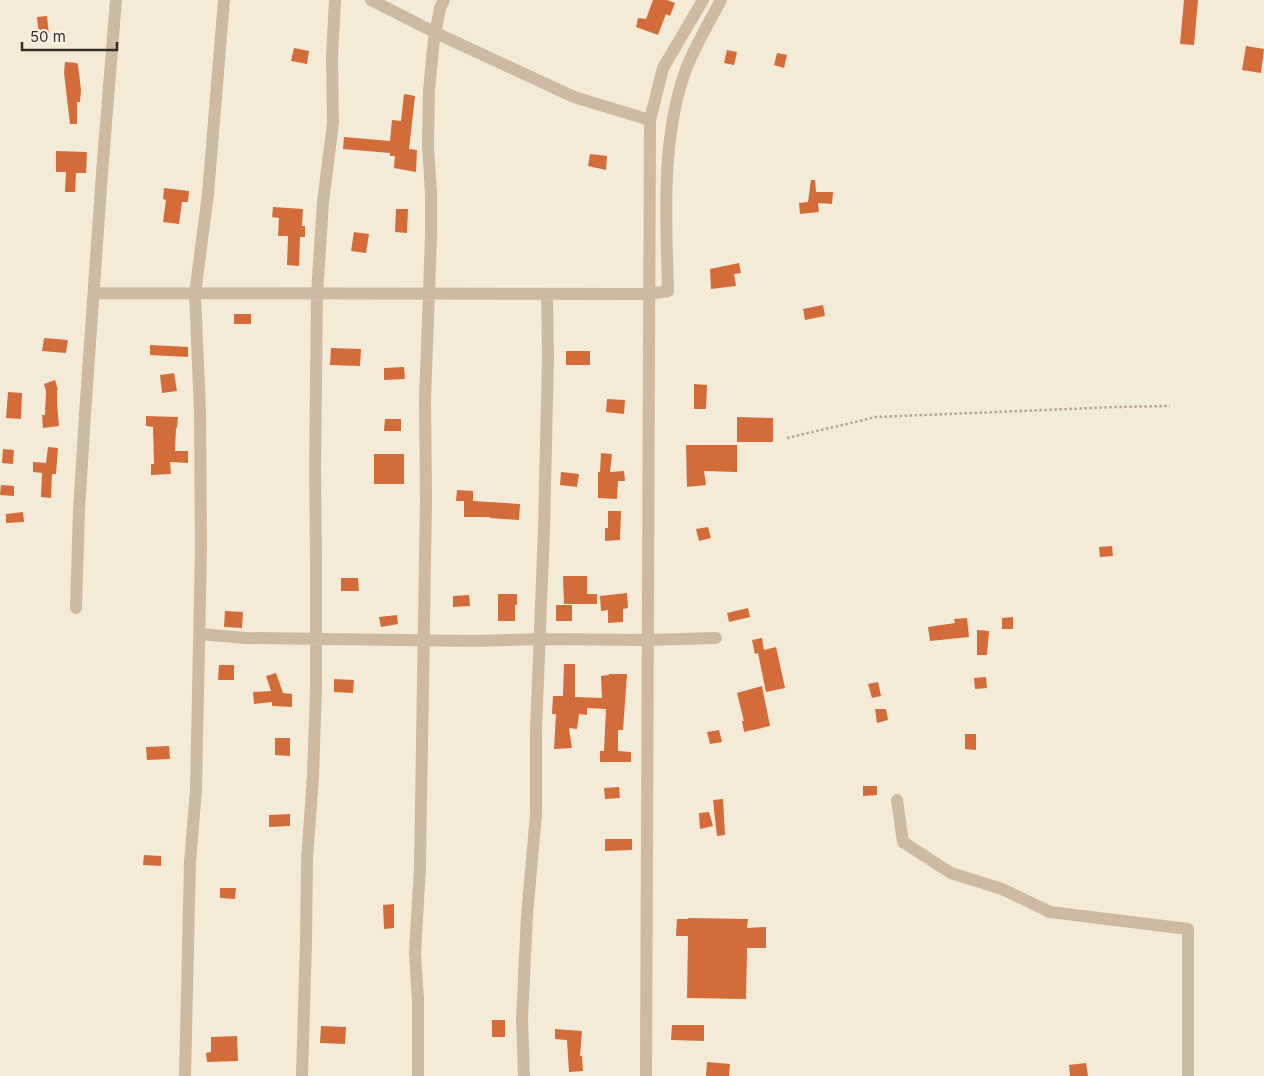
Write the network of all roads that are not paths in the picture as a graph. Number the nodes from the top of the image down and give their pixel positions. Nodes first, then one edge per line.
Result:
1 (116, 0) edge
2 (224, 0) edge
3 (335, 0) edge
4 (371, 0) edge
5 (444, 0) edge
6 (703, 0) edge
7 (720, 0) edge
8 (436, 33) junction
9 (650, 120) junction
10 (94, 292) junction
11 (195, 294) junction
12 (317, 294) junction
13 (430, 294) junction
14 (547, 294) junction
15 (650, 294) junction
16 (76, 608) dead end
17 (199, 634) junction
18 (716, 638) dead end
19 (540, 639) junction
20 (316, 640) junction
21 (424, 640) junction
22 (647, 640) junction
23 (897, 800) dead end
24 (185, 1076) edge
25 (302, 1076) edge
26 (418, 1076) edge
27 (524, 1076) edge
28 (646, 1076) edge
29 (1188, 1076) edge

1 - 10 street
2 - 11 street
3 - 12 street
4 - 8 street
5 - 8 street
6 - 9 street
7 - 15 street
8 - 9 street
8 - 13 street
9 - 15 street
10 - 11 street
10 - 16 street
11 - 12 street
11 - 17 street
12 - 13 street
12 - 20 street
13 - 14 street
13 - 21 street
14 - 15 street
14 - 19 street
15 - 22 street
17 - 20 street
17 - 24 street
18 - 22 street
19 - 21 street
19 - 22 street
19 - 27 street
20 - 21 street
20 - 25 street
21 - 26 street
22 - 28 street
23 - 29 street

